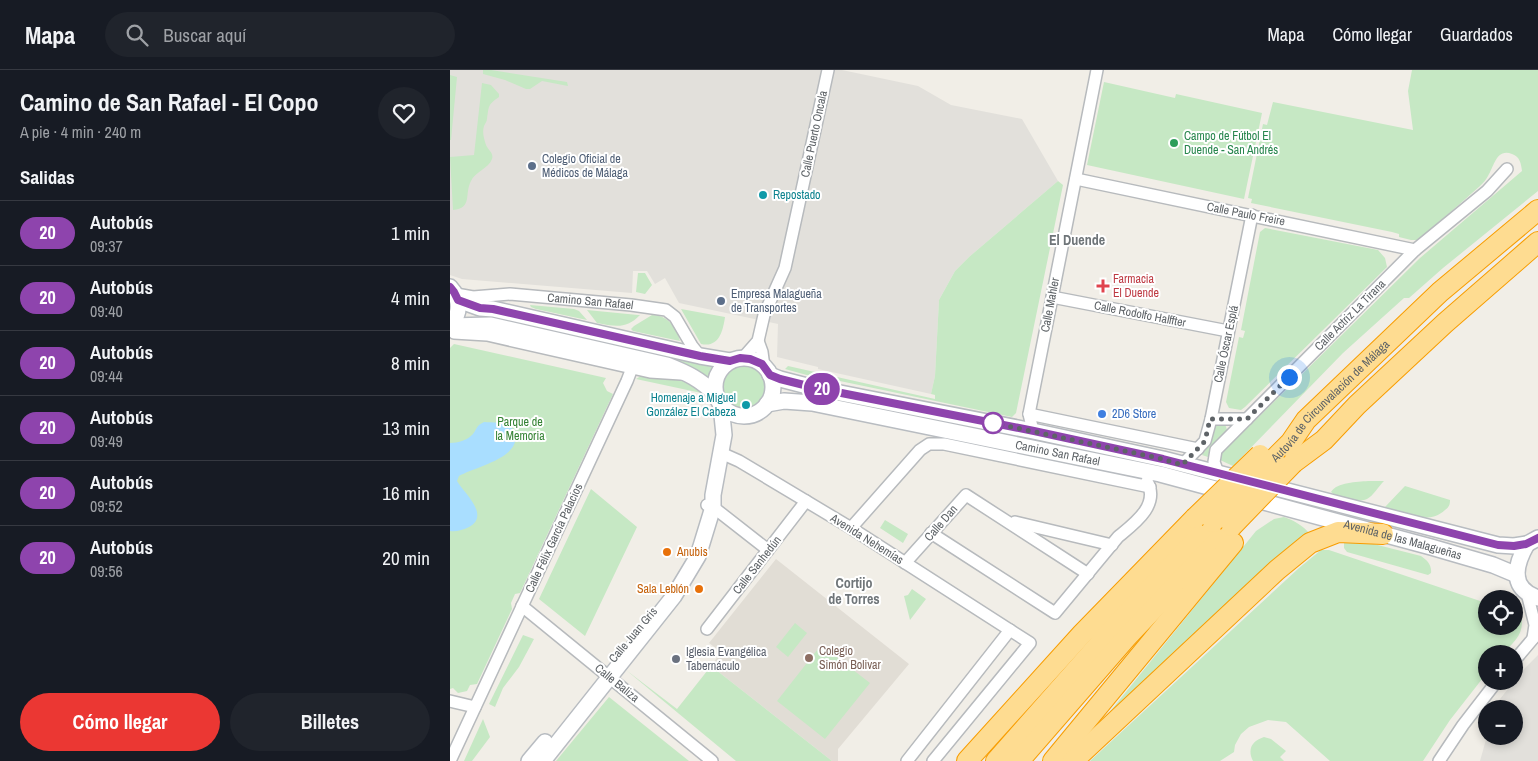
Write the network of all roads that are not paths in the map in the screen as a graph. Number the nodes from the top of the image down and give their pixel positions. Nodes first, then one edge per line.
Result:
1 (828, 70) edge
2 (1097, 70) edge
3 (1507, 170) dead end
4 (1076, 179) junction
5 (1538, 210) edge
6 (1252, 216) junction
7 (1538, 242) edge
8 (1415, 250) junction
9 (455, 294) edge
10 (1052, 297) junction
11 (450, 326) edge
12 (1228, 331) junction
13 (450, 332) edge
14 (758, 341) junction
15 (700, 356) junction
16 (737, 360) junction
17 (632, 368) junction
18 (767, 371) junction
19 (692, 375) junction
20 (718, 400) junction
21 (767, 404) junction
22 (1029, 414) junction
23 (740, 416) junction
24 (1210, 419) junction
25 (1227, 419) junction
26 (1247, 419) junction
27 (1034, 431) junction
28 (724, 435) junction
29 (1229, 436) junction
30 (1198, 448) junction
31 (721, 454) junction
32 (1283, 461) junction
33 (1182, 465) junction
34 (1140, 469) junction
35 (1218, 473) junction
36 (1150, 487) junction
37 (1295, 492) joint
38 (806, 501) junction
39 (711, 502) junction
40 (1288, 508) joint
41 (1006, 520) junction
42 (1221, 524) junction
43 (851, 528) junction
44 (932, 533) junction
45 (1383, 534) junction
46 (1532, 541) edge
47 (1112, 544) junction
48 (768, 550) junction
49 (905, 563) junction
50 (1088, 574) junction
51 (1517, 575) junction
52 (1533, 595) edge
53 (522, 606) junction
54 (707, 629) dead end
55 (1010, 630) junction
56 (1535, 636) edge
57 (1523, 650) edge
58 (606, 674) junction
59 (1489, 690) edge
60 (451, 704) edge
61 (475, 707) junction
62 (450, 761) edge
63 (530, 761) edge
64 (543, 761) edge
65 (712, 761) edge
66 (907, 761) edge
67 (933, 761) edge
68 (967, 761) edge
69 (996, 761) edge
70 (1019, 761) edge
71 (1053, 761) edge
72 (1073, 761) edge
73 (1439, 761) edge

1 - 14 street, Calle Puerto Oncala
2 - 4 street, Calle Mahler
3 - 8 street, Calle Actriz La Tirana
4 - 6 street, Calle Paulo Freire
4 - 10 street, Calle Mahler
5 - 32 highway, Autovía de Circunvalación de Málaga
6 - 8 street, Calle Paulo Freire
6 - 12 street, Calle Óscar Esplá
7 - 32 highway, Autovía de Circunvalación de Málaga
8 - 26 street, Calle Actriz La Tirana
9 - 11 main road
9 - 15 main road, Camino San Rafael
9 - 15 street, Camino San Rafael
10 - 12 street, Calle Rodolfo Halffter
10 - 22 street, Calle Mahler
11 - 19 main road
12 - 24 street, Calle Óscar Esplá
13 - 17 street
14 - 16 street, Calle Puerto Oncala
14 - 18 street, Calle Puerto Oncala
15 - 16 main road, Camino San Rafael
16 - 18 main road
16 - 20 main road
17 - 19 street
17 - 53 street, Calle Félix García Palacios
18 - 21 main road
18 - 27 main road, Camino San Rafael
19 - 20 main road
20 - 23 main road
20 - 28 main road, Calle Juan Gris
21 - 23 main road
21 - 34 main road, Camino San Rafael
22 - 27 street, Calle Mahler
22 - 30 street
23 - 28 main road
24 - 25 street
24 - 30 street, Calle Óscar Esplá
25 - 26 street
25 - 29 street
26 - 29 street, Calle Actriz La Tirana
27 - 33 main road, Camino San Rafael
28 - 31 main road, Calle Juan Gris
29 - 35 street, Calle Actriz La Tirana
30 - 33 street, Calle Óscar Esplá
31 - 38 street, Avenida Nehemías
31 - 39 main road, Calle Juan Gris
32 - 42 highway, Autovía de Circunvalación de Málaga, bridge
32 - 42 highway, bridge
33 - 35 main road, Camino San Rafael
34 - 36 street
34 - 40 main road, Camino San Rafael
35 - 37 main road, Camino San Rafael
36 - 43 street, Camino San Rafael
36 - 47 street
37 - 46 main road, Avenida de las Malagueñas
38 - 43 street, Avenida Nehemías
38 - 48 street, Calle Sanhedún
39 - 48 street
39 - 58 main road, Calle Juan Gris
40 - 45 main road, Avenida de las Malagueñas
41 - 44 street, Calle Dan
41 - 47 street, Calle Dan
41 - 50 street, Calle Dan
42 - 68 highway
42 - 69 highway, Autovía de Circunvalación de Málaga
42 - 70 highway, Autovía de Circunvalación de Málaga
42 - 71 highway
43 - 49 street, Avenida Nehemías
44 - 49 street, Calle Dan
44 - 50 street
45 - 51 main road, Avenida de las Malagueñas
45 - 72 highway
46 - 51 main road, Avenida de las Malagueñas
47 - 50 street
48 - 54 street, Calle Sanhedún
49 - 55 street, Avenida Nehemías
51 - 52 main road
52 - 56 street
53 - 58 street, Calle Baliza
53 - 61 street, Calle Félix García Palacios
55 - 66 street
55 - 67 street, Avenida Nehemías
56 - 57 street
58 - 63 main road, Calle Juan Gris
58 - 64 main road, Calle Juan Gris
58 - 65 street, Calle Baliza
59 - 73 street
60 - 61 street
61 - 62 street, Calle Félix García Palacios

